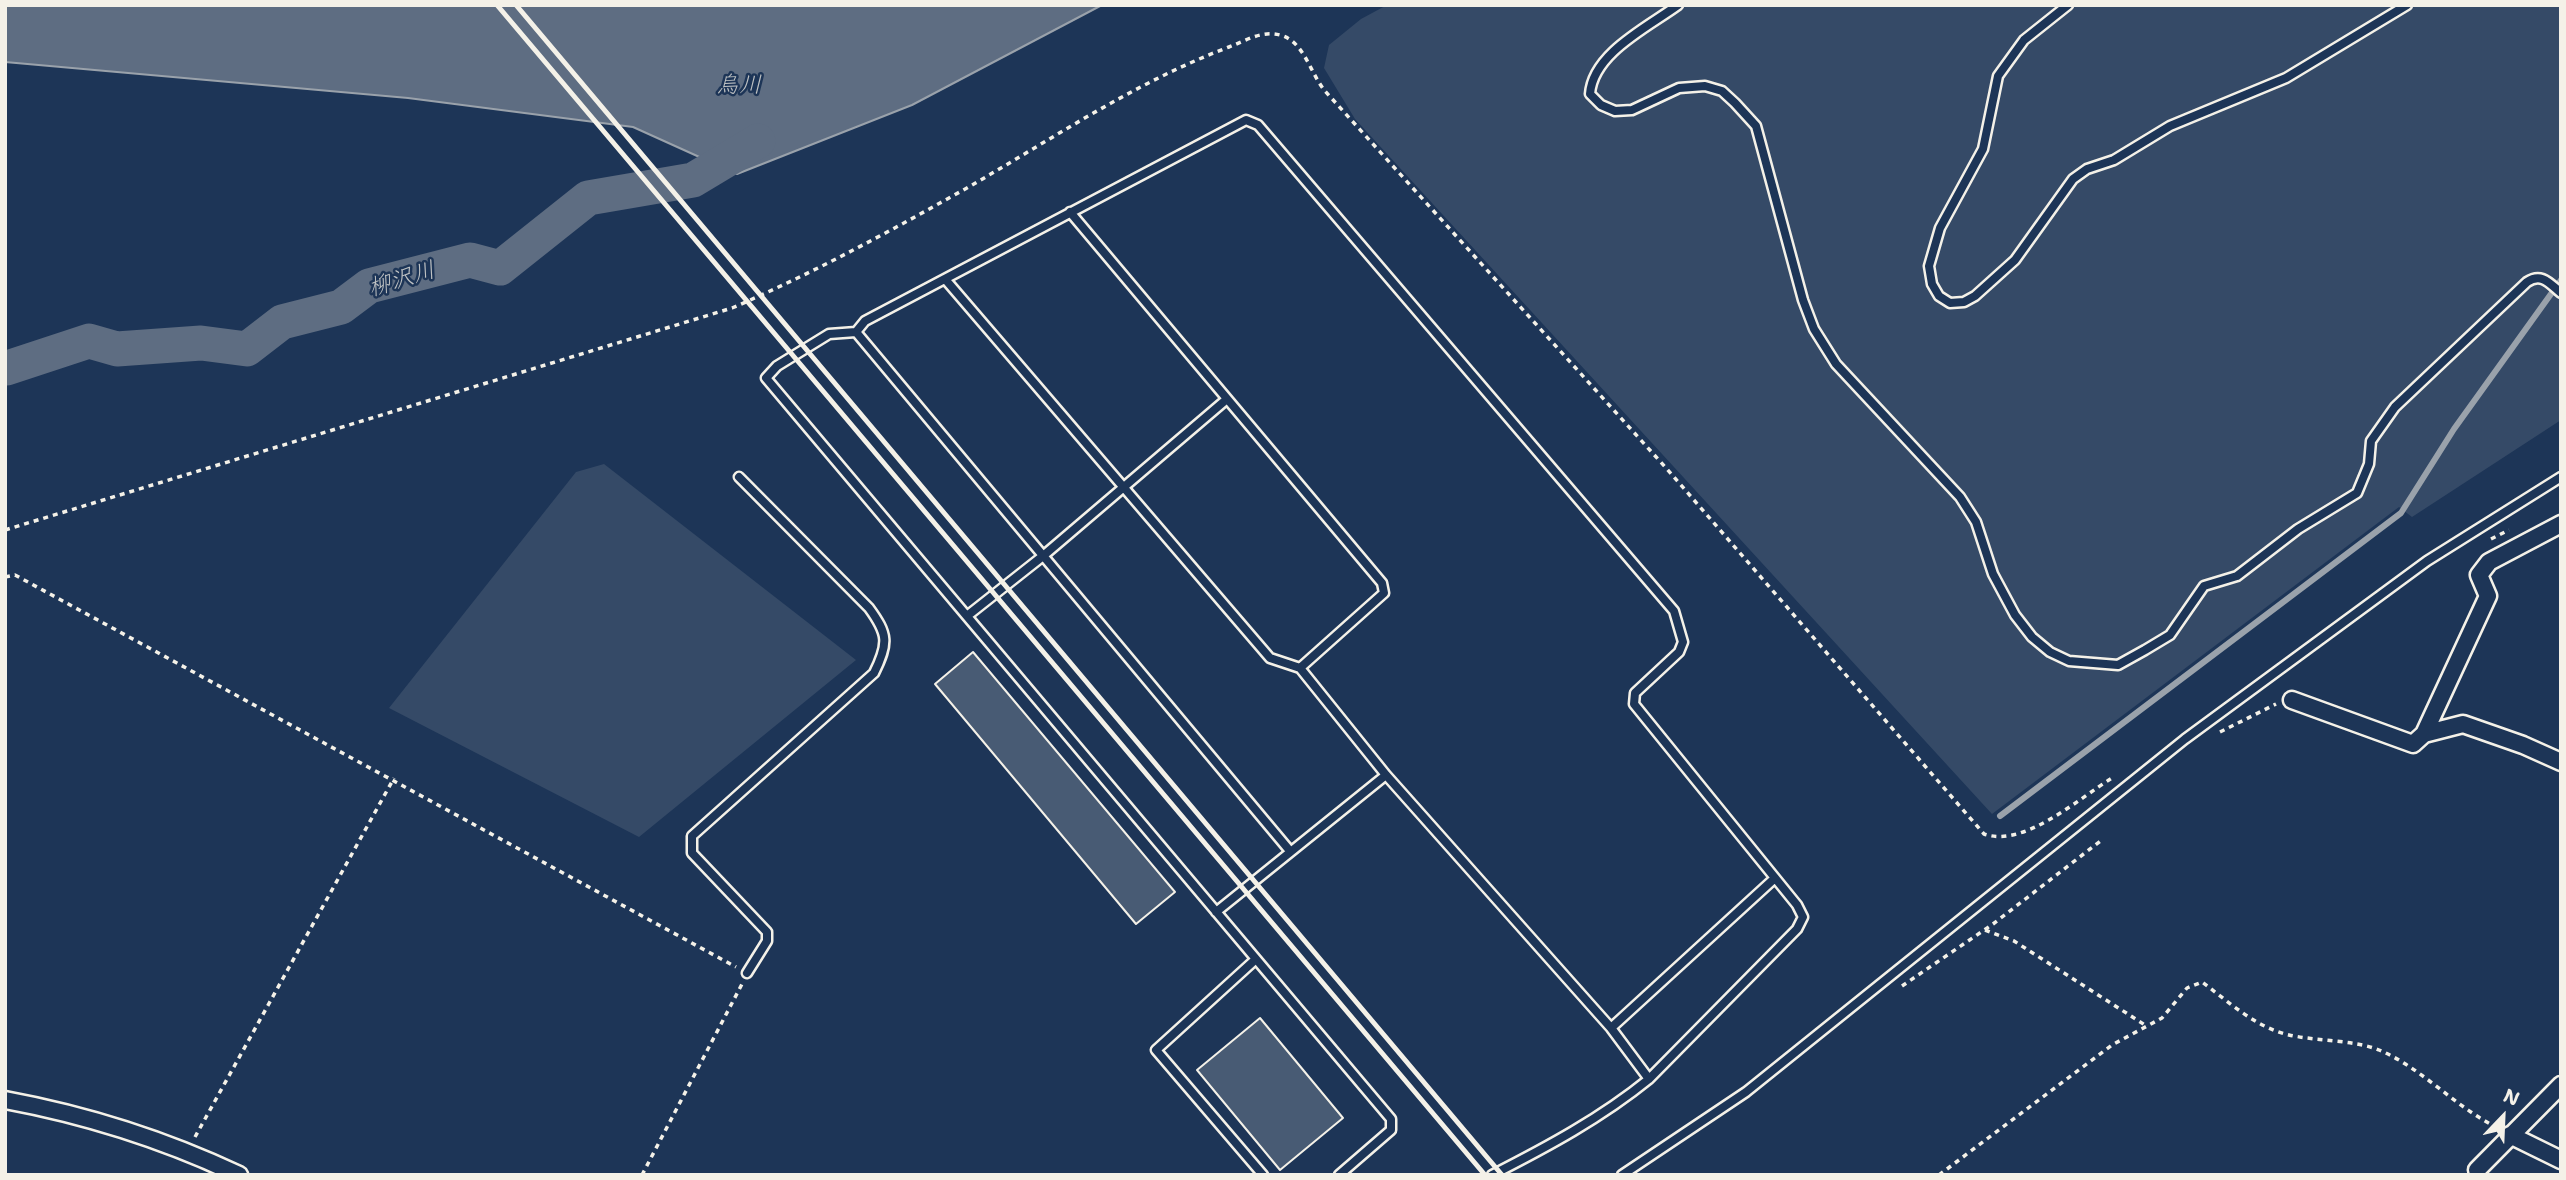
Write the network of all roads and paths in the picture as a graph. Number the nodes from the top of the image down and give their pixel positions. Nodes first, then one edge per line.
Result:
1 (1678, 5) edge
2 (2068, 5) edge
3 (2407, 5) edge
4 (1070, 212) junction
5 (945, 279) junction
6 (2561, 293) edge
7 (856, 332) junction
8 (1227, 399) junction
9 (739, 477) dead end
10 (2561, 477) edge
11 (1123, 487) junction
12 (2561, 524) edge
13 (5, 530) edge
14 (1043, 556) junction
15 (5, 577) edge
16 (967, 616) junction
17 (1300, 668) junction
18 (2292, 700) joint
19 (2424, 734) junction
20 (2185, 739) junction
21 (2561, 762) edge
22 (1387, 775) junction
23 (2117, 775) dead end
24 (394, 778) junction
25 (2103, 839) dead end
26 (1290, 851) junction
27 (1775, 878) junction
28 (1216, 912) junction
29 (1984, 930) junction
30 (1256, 959) junction
31 (747, 973) junction
32 (1868, 997) junction
33 (2145, 1025) junction
34 (1611, 1028) junction
35 (1649, 1079) junction
36 (2561, 1085) edge
37 (5, 1100) edge
38 (2510, 1135) junction
39 (187, 1150) junction
40 (2561, 1160) edge
41 (2477, 1170) dead end
42 (239, 1175) edge
43 (642, 1175) edge
44 (1263, 1175) edge
45 (1339, 1175) edge
46 (1492, 1175) edge
47 (1622, 1175) edge
48 (1939, 1175) edge

1 - 6 lane
2 - 3 lane
4 - 5 lane
4 - 8 lane
4 - 27 lane
5 - 7 lane
5 - 11 lane
7 - 14 lane
7 - 16 lane
8 - 11 lane
8 - 17 lane
9 - 31 lane
10 - 20 lane
11 - 14 lane
11 - 17 lane
12 - 19 street
13 - 23 path
14 - 16 lane
14 - 26 lane
15 - 24 path
16 - 28 lane
17 - 22 lane
18 - 19 street
18 - 20 path
19 - 21 street
20 - 32 lane
22 - 26 lane
22 - 34 lane
24 - 31 path
24 - 39 path
25 - 29 path
26 - 28 lane
27 - 34 lane
27 - 35 lane
28 - 30 lane
29 - 32 path
29 - 33 path
30 - 44 lane
30 - 45 lane
31 - 43 path
32 - 47 lane
33 - 38 path
33 - 48 path
34 - 35 lane
35 - 46 lane
36 - 38 street
37 - 39 street
38 - 40 street
38 - 41 street
39 - 42 street

